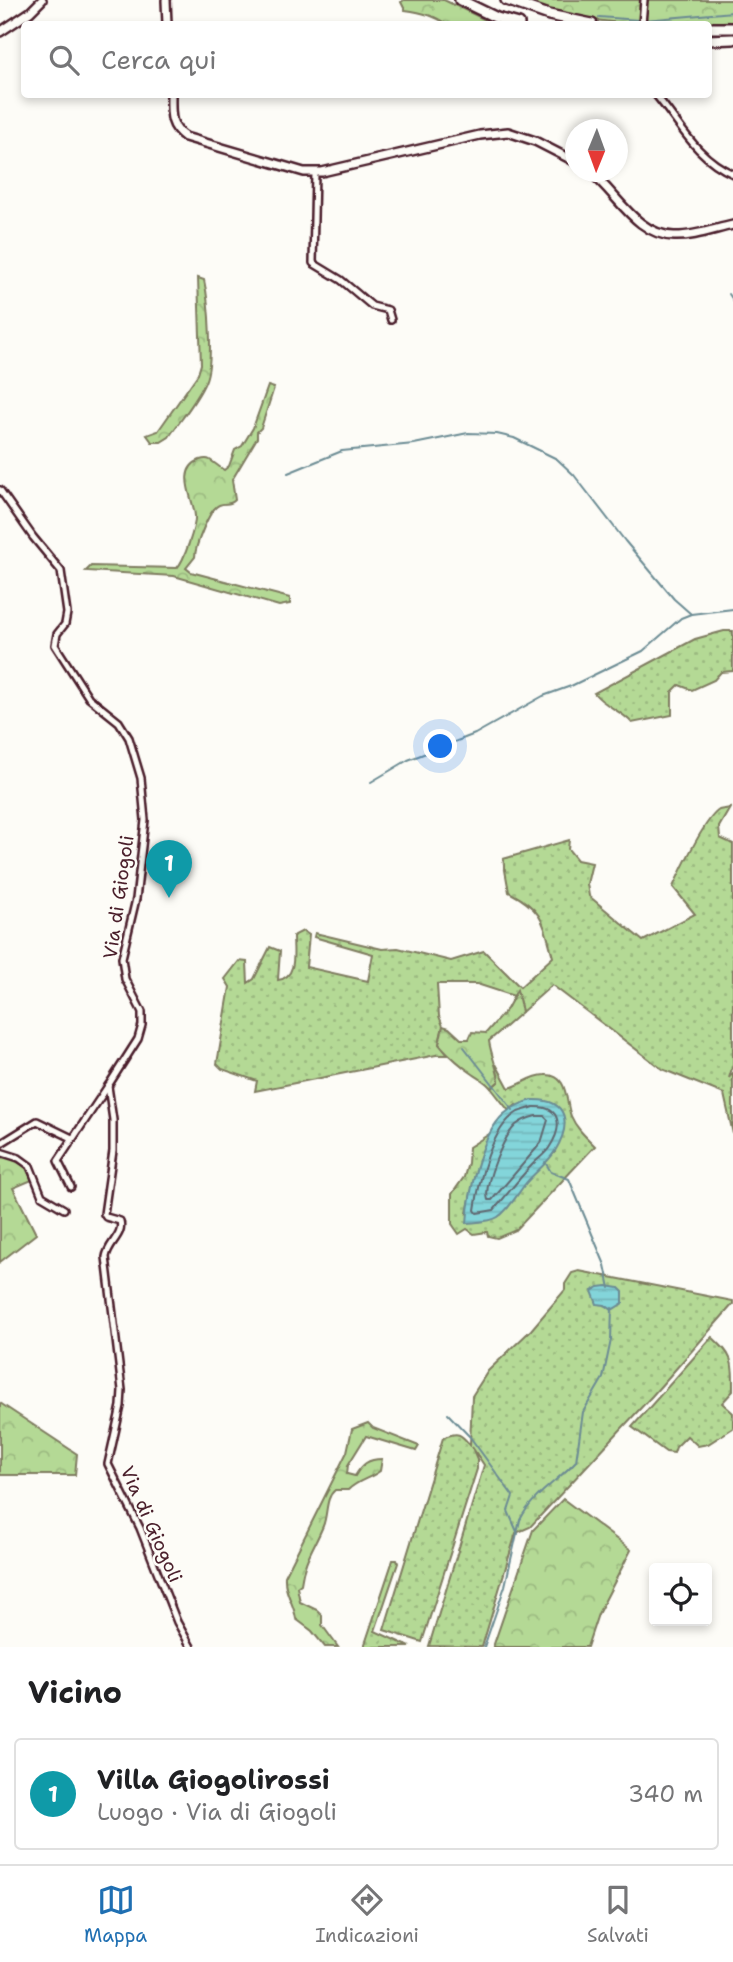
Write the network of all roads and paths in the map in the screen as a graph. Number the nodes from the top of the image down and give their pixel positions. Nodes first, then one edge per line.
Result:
1 (42, 0) edge
2 (166, 0) edge
3 (460, 0) edge
4 (506, 0) edge
5 (644, 0) edge
6 (167, 21) edge
7 (508, 21) edge
8 (578, 21) edge
9 (642, 21) edge
10 (733, 27) edge
11 (712, 28) edge
12 (0, 32) edge
13 (733, 39) edge
14 (712, 40) edge
15 (171, 98) edge
16 (658, 98) edge
17 (565, 156) edge
18 (315, 173) junction
19 (733, 174) edge
20 (603, 182) edge
21 (733, 225) edge
22 (391, 320) dead end
23 (0, 490) edge
24 (108, 1086) junction
25 (72, 1138) junction
26 (0, 1144) edge
27 (0, 1152) edge
28 (71, 1187) dead end
29 (64, 1209) dead end
30 (191, 1647) edge

1 - 12 street
2 - 6 street
3 - 7 highway
4 - 8 highway
5 - 9 street
10 - 11 highway
13 - 14 highway
15 - 18 street
16 - 19 street
17 - 18 street
18 - 22 street
20 - 21 street
23 - 24 street, Via di Giogoli
24 - 25 street
24 - 30 street, Via di Giogoli
25 - 26 street
25 - 28 street
27 - 29 street

